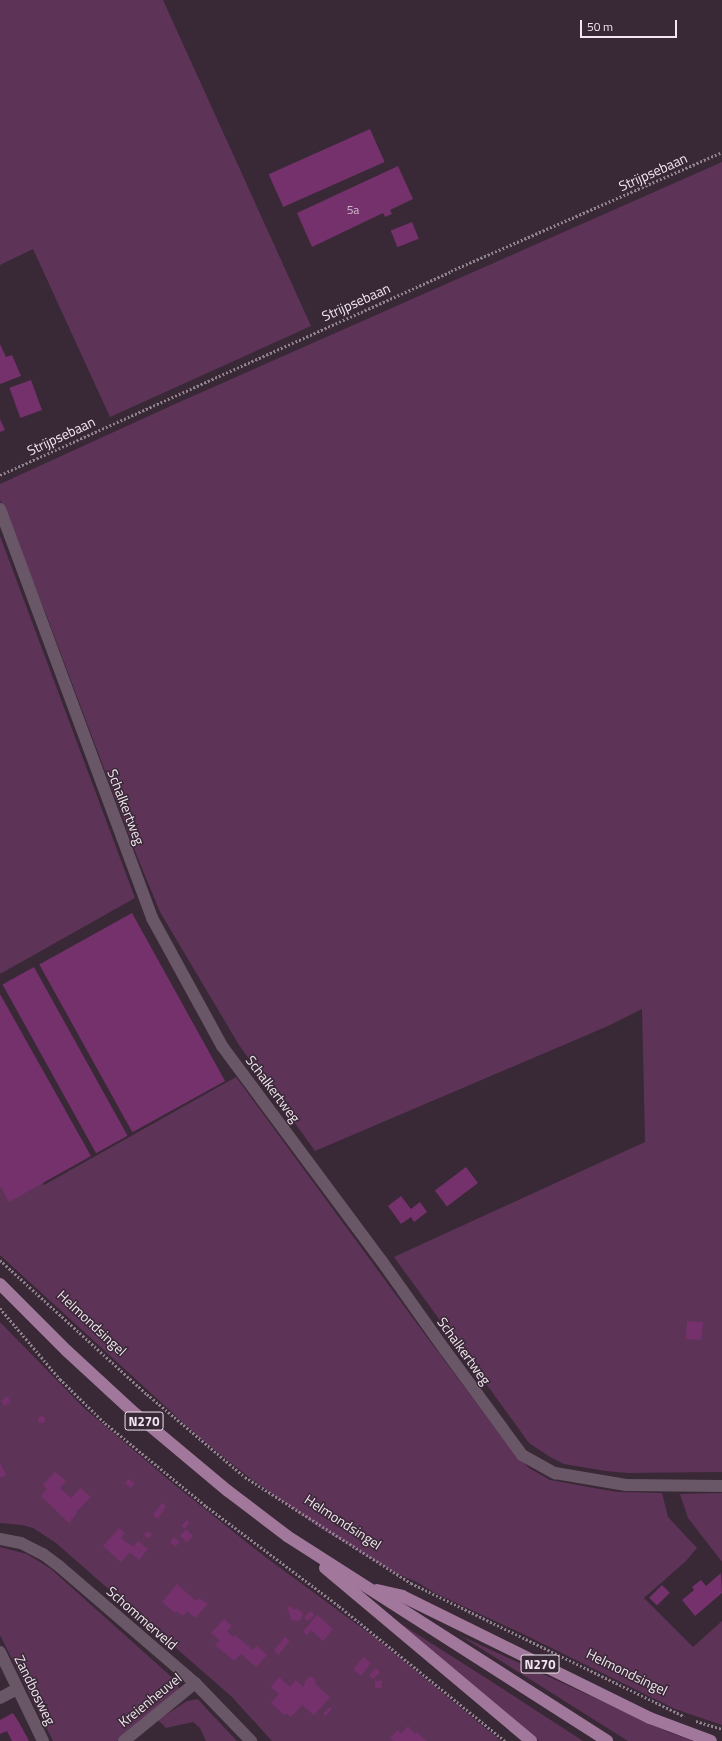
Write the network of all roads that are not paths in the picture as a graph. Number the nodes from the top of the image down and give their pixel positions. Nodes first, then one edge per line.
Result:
1 (0, 509) edge
2 (0, 1284) edge
3 (722, 1486) edge
4 (287, 1536) junction
5 (0, 1539) edge
6 (369, 1589) junction
7 (0, 1652) edge
8 (195, 1683) junction
9 (17, 1689) junction
10 (0, 1698) edge
11 (43, 1741) edge
12 (124, 1741) edge
13 (251, 1741) edge
14 (531, 1741) edge
15 (607, 1741) edge
16 (711, 1741) edge

1 - 3 street, Schalkertweg
2 - 4 main road, N270
4 - 6 main road, N270
4 - 14 main road, N270
5 - 8 street, Schommerveld
6 - 15 main road, N270
6 - 16 main road, N270
7 - 9 street, Zandbosweg
8 - 12 street, Kreienheuvel
8 - 13 street, Schommerveld
9 - 10 street
9 - 11 street, Zandbosweg

